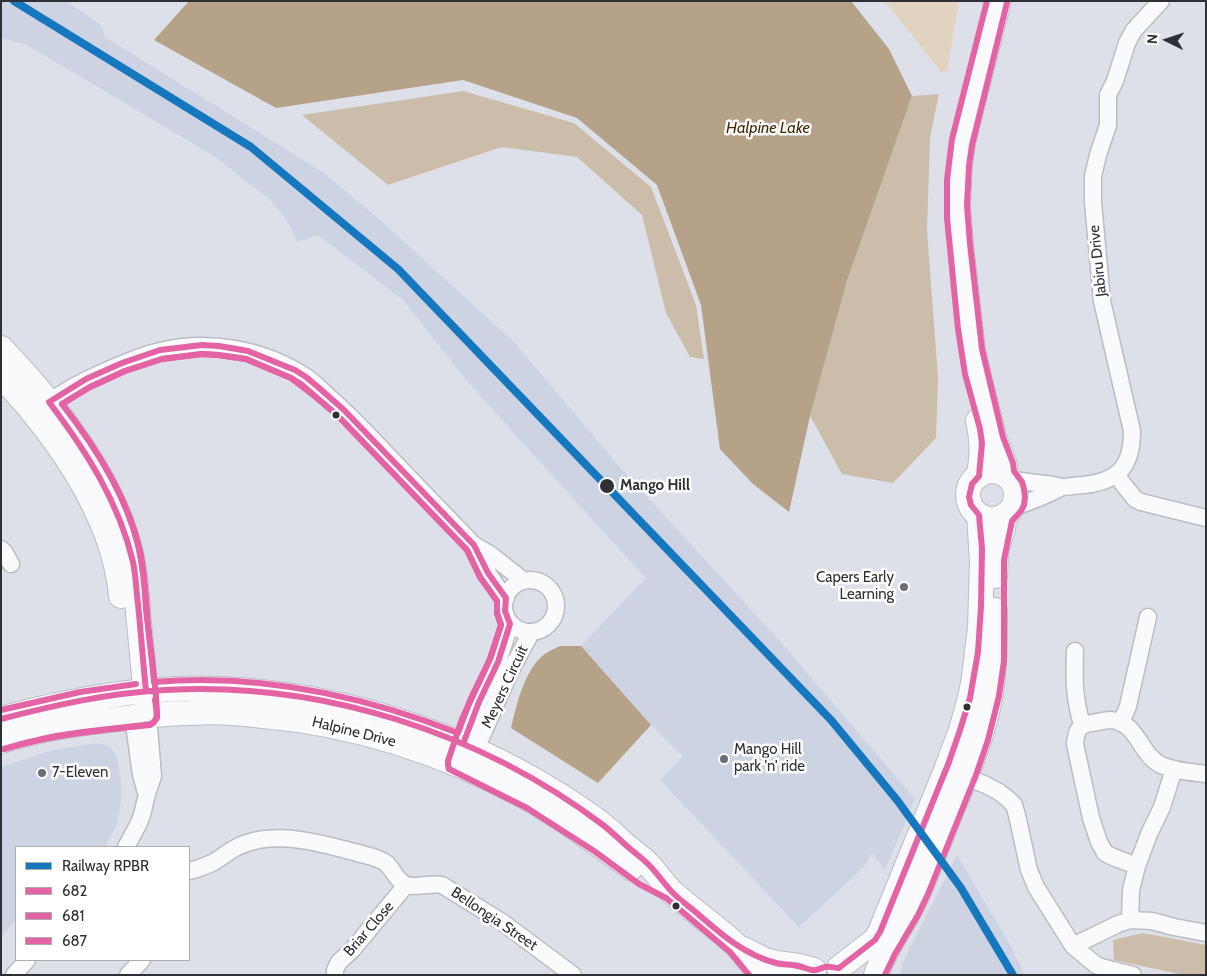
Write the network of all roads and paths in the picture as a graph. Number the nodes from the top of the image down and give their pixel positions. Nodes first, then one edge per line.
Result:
1 (987, 1) edge
2 (999, 1) edge
3 (1161, 1) edge
4 (1, 348) edge
5 (1, 376) edge
6 (42, 407) junction
7 (1116, 475) junction
8 (979, 476) junction
9 (1008, 478) junction
10 (1062, 487) junction
11 (1008, 512) junction
12 (979, 515) junction
13 (1206, 518) edge
14 (474, 545) junction
15 (1, 549) edge
16 (11, 564) dead end
17 (524, 581) junction
18 (506, 598) junction
19 (1148, 617) dead end
20 (510, 624) junction
21 (531, 633) junction
22 (1075, 651) dead end
23 (138, 692) junction
24 (141, 716) junction
25 (1, 719) edge
26 (1121, 723) junction
27 (1082, 725) junction
28 (1, 742) edge
29 (466, 756) junction
30 (1174, 769) junction
31 (956, 774) junction
32 (1206, 774) edge
33 (127, 846) edge
34 (1137, 866) junction
35 (190, 871) edge
36 (406, 885) junction
37 (1130, 920) junction
38 (1206, 933) edge
39 (736, 946) junction
40 (1074, 946) junction
41 (26, 961) edge
42 (141, 961) edge
43 (846, 972) edge
44 (810, 973) edge
45 (14, 975) edge
46 (128, 975) edge
47 (335, 975) edge
48 (572, 975) edge
49 (761, 975) edge
50 (876, 975) edge
51 (1134, 975) edge

1 - 8 main road
2 - 9 main road
3 - 7 street, Jabiru Drive
4 - 6 main road
5 - 6 main road
6 - 14 street
6 - 23 main road
7 - 10 street
7 - 13 street
8 - 9 main road
8 - 12 main road
9 - 10 street
9 - 11 main road
10 - 11 street
11 - 12 main road
11 - 31 main road
12 - 31 main road
14 - 17 street
14 - 18 street
15 - 16 street
17 - 18 street
17 - 21 street
18 - 20 street
19 - 26 street
20 - 21 street
20 - 29 street, Meyers Circuit
21 - 29 street, Meyers Circuit
22 - 27 street
23 - 24 main road
23 - 25 main road, Halpine Drive
23 - 29 main road, Halpine Drive
24 - 28 main road, Halpine Drive
24 - 29 main road, Halpine Drive
24 - 33 street
26 - 27 street
26 - 30 street
27 - 34 street
29 - 39 main road, Halpine Drive
30 - 32 street
30 - 34 street
31 - 40 street
31 - 43 main road
31 - 50 main road
34 - 37 street
35 - 36 street
36 - 47 street, Briar Close
36 - 48 street, Bellongia Street
37 - 38 street
37 - 40 street
39 - 44 main road, Halpine Drive
39 - 49 main road, Halpine Drive
40 - 51 street
41 - 45 street
42 - 46 street
43 - 44 main road, Halpine Drive

